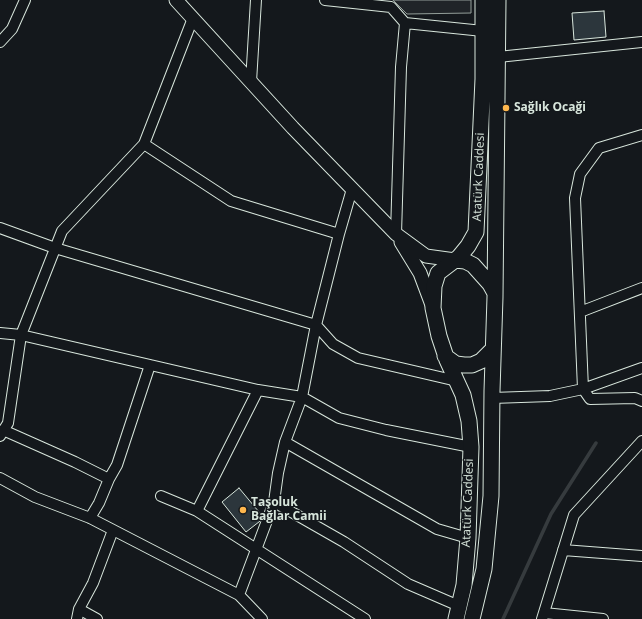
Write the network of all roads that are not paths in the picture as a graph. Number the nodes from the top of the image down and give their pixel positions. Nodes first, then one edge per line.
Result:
1 (25, 0) edge
2 (176, 0) edge
3 (256, 0) edge
4 (325, 0) edge
5 (483, 0) edge
6 (498, 0) edge
7 (193, 18) junction
8 (405, 23) junction
9 (483, 31) junction
10 (0, 42) edge
11 (642, 42) edge
12 (498, 57) junction
13 (251, 82) junction
14 (642, 135) edge
15 (144, 144) junction
16 (352, 189) junction
17 (0, 228) edge
18 (339, 234) junction
19 (396, 234) junction
20 (55, 248) junction
21 (455, 260) junction
22 (642, 288) edge
23 (495, 293) junction
24 (433, 308) junction
25 (580, 312) junction
26 (316, 325) junction
27 (0, 333) edge
28 (21, 335) junction
29 (493, 348) junction
30 (445, 356) junction
31 (150, 365) junction
32 (642, 368) edge
33 (457, 381) junction
34 (583, 389) junction
35 (258, 390) junction
36 (302, 397) junction
37 (492, 398) junction
38 (642, 400) edge
39 (2, 433) edge
40 (642, 441) edge
41 (285, 442) junction
42 (471, 447) junction
43 (0, 478) edge
44 (109, 479) junction
45 (161, 496) dead end
46 (274, 502) junction
47 (197, 511) junction
48 (90, 518) junction
49 (113, 530) junction
50 (468, 538) junction
51 (257, 550) junction
52 (563, 550) junction
53 (642, 556) edge
54 (239, 595) junction
55 (457, 613) edge
56 (78, 614) edge
57 (251, 615) edge
58 (543, 616) edge
59 (97, 619) edge
60 (262, 619) edge
61 (365, 619) edge
62 (472, 619) edge
63 (603, 619) edge

1 - 10 street
2 - 7 street
3 - 13 street
4 - 8 street
5 - 9 main road, Atatürk Caddesi
6 - 12 main road, Atatürk Caddesi
7 - 13 street
7 - 15 street
8 - 9 street
8 - 19 street
9 - 21 main road, Atatürk Caddesi
11 - 12 street
12 - 23 main road, Atatürk Caddesi
13 - 16 street
14 - 25 street
15 - 18 street
15 - 20 street
16 - 18 street
16 - 19 street
17 - 20 street
18 - 26 street
19 - 21 street
19 - 24 street
20 - 26 street
20 - 28 street
21 - 23 main road
21 - 24 main road, Atatürk Caddesi
22 - 25 street
23 - 29 main road, Atatürk Caddesi
24 - 30 main road, Atatürk Caddesi
25 - 34 street
26 - 33 street
26 - 36 street
27 - 28 street
28 - 31 street
28 - 39 street
29 - 30 main road
29 - 37 main road, Atatürk Caddesi
30 - 33 main road, Atatürk Caddesi
31 - 35 street
31 - 44 street
32 - 34 street
33 - 42 main road, Atatürk Caddesi
34 - 37 street
34 - 38 street
35 - 36 street
35 - 47 street
36 - 41 street
36 - 42 street
37 - 62 main road, Atatürk Caddesi
39 - 44 street
40 - 52 street
41 - 46 street
41 - 50 street
42 - 50 main road, Atatürk Caddesi
43 - 48 street
44 - 48 street
45 - 47 street
46 - 51 street
46 - 55 street
47 - 51 street
48 - 49 street
49 - 54 street
49 - 56 street
50 - 55 main road, Atatürk Caddesi
51 - 54 street
51 - 61 street
52 - 53 street
52 - 58 street
54 - 57 street
56 - 59 street
57 - 60 street
58 - 63 street

